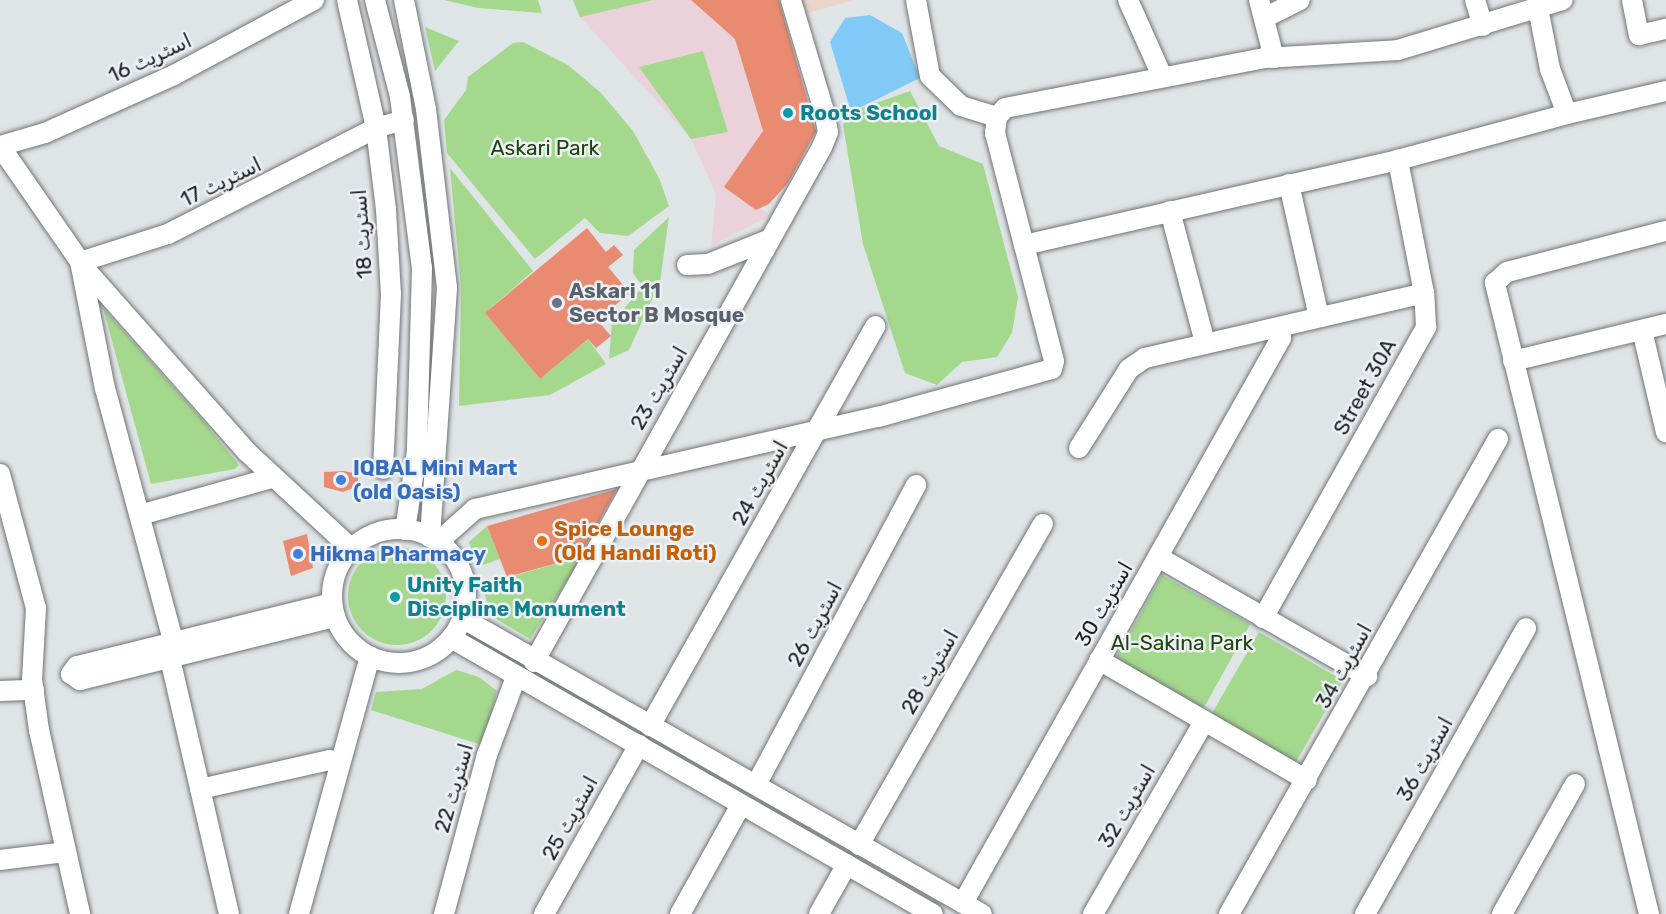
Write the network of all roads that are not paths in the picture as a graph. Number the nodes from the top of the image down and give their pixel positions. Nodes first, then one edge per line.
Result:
1 (314, 0) edge
2 (347, 0) edge
3 (375, 0) edge
4 (404, 0) edge
5 (791, 0) edge
6 (916, 0) edge
7 (1128, 0) edge
8 (1300, 0) edge
9 (1475, 0) edge
10 (1563, 0) edge
11 (1632, 0) edge
12 (1538, 8) junction
13 (1261, 9) edge
14 (1483, 26) junction
15 (1666, 29) edge
16 (1274, 58) junction
17 (1162, 76) junction
18 (1666, 91) edge
19 (1567, 114) junction
20 (997, 117) junction
21 (404, 120) junction
22 (376, 128) junction
23 (0, 146) edge
24 (1398, 160) junction
25 (1289, 184) junction
26 (1170, 212) junction
27 (1666, 231) edge
28 (768, 240) junction
29 (1024, 245) junction
30 (80, 262) junction
31 (687, 265) dead end
32 (1424, 293) junction
33 (1319, 317) junction
34 (1666, 324) edge
35 (876, 326) dead end
36 (1281, 327) junction
37 (1641, 330) junction
38 (1205, 343) junction
39 (1513, 361) junction
40 (1665, 421) edge
41 (817, 430) junction
42 (1498, 439) dead end
43 (1079, 448) dead end
44 (383, 469) dead end
45 (639, 473) junction
46 (0, 474) edge
47 (272, 478) junction
48 (916, 485) dead end
49 (140, 515) junction
50 (1043, 524) dead end
51 (405, 530) junction
52 (434, 540) junction
53 (352, 549) junction
54 (1158, 557) junction
55 (334, 610) junction
56 (462, 618) junction
57 (1263, 618) junction
58 (1526, 628) dead end
59 (451, 638) junction
60 (172, 652) junction
61 (370, 657) junction
62 (1099, 660) junction
63 (534, 662) junction
64 (1366, 676) junction
65 (516, 677) junction
66 (34, 690) junction
67 (0, 691) edge
68 (1204, 722) junction
69 (650, 726) junction
70 (639, 745) junction
71 (340, 763) junction
72 (1307, 780) junction
73 (1575, 784) dead end
74 (756, 785) junction
75 (200, 789) junction
76 (741, 805) junction
77 (859, 845) junction
78 (65, 852) junction
79 (0, 860) edge
80 (847, 864) junction
81 (932, 886) junction
82 (963, 903) junction
83 (926, 910) edge
84 (80, 914) edge
85 (229, 914) edge
86 (299, 914) edge
87 (444, 914) edge
88 (544, 914) edge
89 (680, 914) edge
90 (819, 914) edge
91 (982, 914) edge
92 (1093, 914) edge
93 (1229, 914) edge
94 (1365, 914) edge
95 (1502, 914) edge
96 (1649, 914) edge

1 - 23 street, اسٹریٹ 16
2 - 22 street, اسٹریٹ 18
3 - 21 street
4 - 52 street
5 - 28 street, اسٹریٹ 23
6 - 20 street
7 - 17 street
8 - 13 street
9 - 14 street
10 - 12 street
11 - 15 street
12 - 14 street
12 - 19 street
13 - 16 street
14 - 16 street
16 - 17 street
17 - 20 street
18 - 19 street
19 - 24 street
20 - 29 street
21 - 22 street, اسٹریٹ 17
21 - 51 street
22 - 30 street, اسٹریٹ 17
22 - 44 street, اسٹریٹ 18
23 - 30 street
24 - 25 street
24 - 32 street, Street 30A
25 - 26 street
25 - 33 street
26 - 29 street
26 - 38 street
27 - 39 street
28 - 31 street
28 - 45 street, اسٹریٹ 23
29 - 41 street
30 - 47 street
30 - 49 street
32 - 33 street
32 - 57 street, Street 30A
33 - 36 street
34 - 37 street
35 - 41 street, اسٹریٹ 24
36 - 38 street
36 - 54 street, اسٹریٹ 30
37 - 39 street
37 - 40 street
38 - 43 street
39 - 96 street
41 - 45 street
41 - 69 street, اسٹریٹ 24
42 - 64 street, اسٹریٹ 34
45 - 52 street
45 - 63 street, اسٹریٹ 23
46 - 66 street
47 - 49 street
47 - 53 street
48 - 74 street, اسٹریٹ 26
49 - 60 street
50 - 77 street, اسٹریٹ 28
51 - 52 street
51 - 53 street
52 - 56 street
53 - 55 street
54 - 57 street
54 - 62 street, اسٹریٹ 30
55 - 60 street
55 - 61 street
56 - 59 street
56 - 63 street
57 - 64 street
58 - 94 street, اسٹریٹ 36
59 - 61 street
59 - 65 street
60 - 75 street
61 - 71 street
62 - 68 street
62 - 82 street, اسٹریٹ 30
63 - 69 street
64 - 72 street, اسٹریٹ 34
65 - 70 street
65 - 87 street, اسٹریٹ 22
66 - 67 street
66 - 78 street
68 - 72 street
68 - 92 street, اسٹریٹ 32
69 - 74 street
70 - 76 street
70 - 88 street, اسٹریٹ 25
71 - 75 street
71 - 86 street
72 - 93 street, اسٹریٹ 34
73 - 95 street
74 - 77 street
75 - 85 street
76 - 80 street
76 - 89 street
77 - 81 street
78 - 79 street
78 - 84 street
80 - 83 street
80 - 90 street
81 - 82 street
81 - 83 street
82 - 91 street

